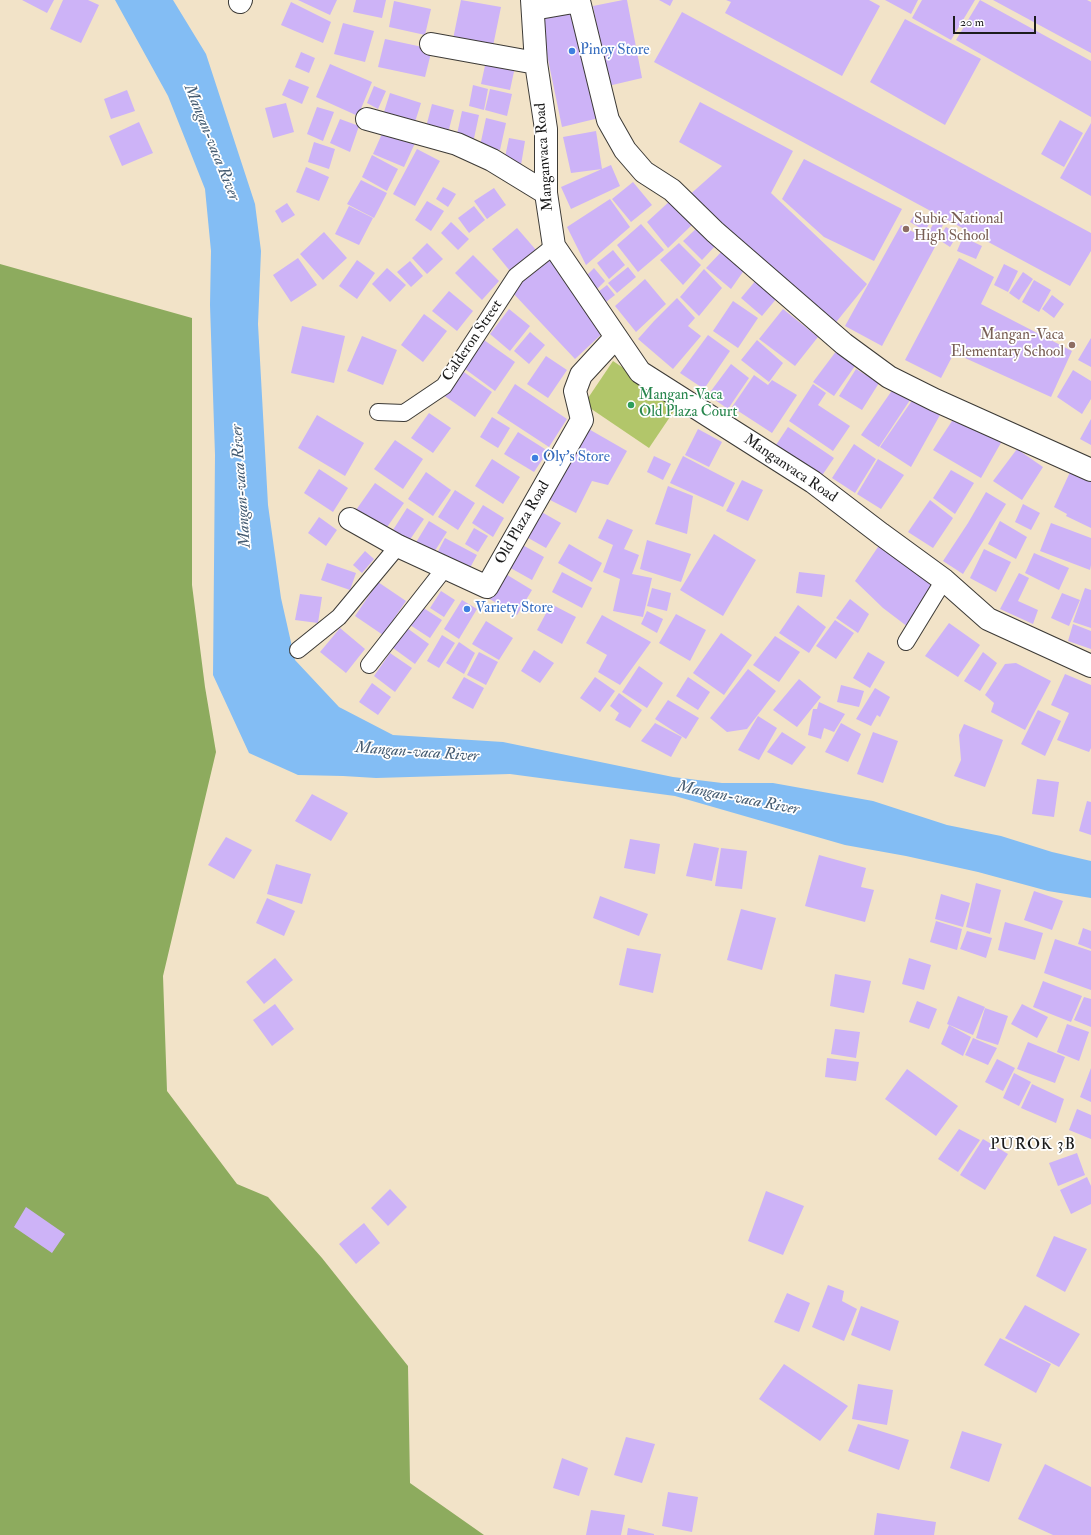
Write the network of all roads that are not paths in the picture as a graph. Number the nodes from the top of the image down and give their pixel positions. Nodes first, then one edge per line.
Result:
1 (533, 5) edge
2 (431, 44) dead end
3 (536, 63) junction
4 (367, 119) dead end
5 (546, 193) junction
6 (554, 246) junction
7 (616, 337) junction
8 (378, 412) dead end
9 (1091, 470) edge
10 (350, 519) dead end
11 (398, 546) junction
12 (445, 568) junction
13 (944, 580) junction
14 (906, 642) dead end
15 (298, 650) dead end
16 (369, 665) dead end
17 (1091, 666) edge

1 - 3 street, Manganvaca Road
1 - 9 street
2 - 3 street
3 - 5 street, Manganvaca Road
4 - 5 street
5 - 6 street, Manganvaca Road
6 - 7 street, Manganvaca Road
6 - 8 lane, Calderon Street
7 - 12 street, Old Plaza Road
7 - 13 street, Manganvaca Road
10 - 11 street
11 - 12 street
11 - 15 lane
12 - 16 lane
13 - 14 lane
13 - 17 street, Manganvaca Road

